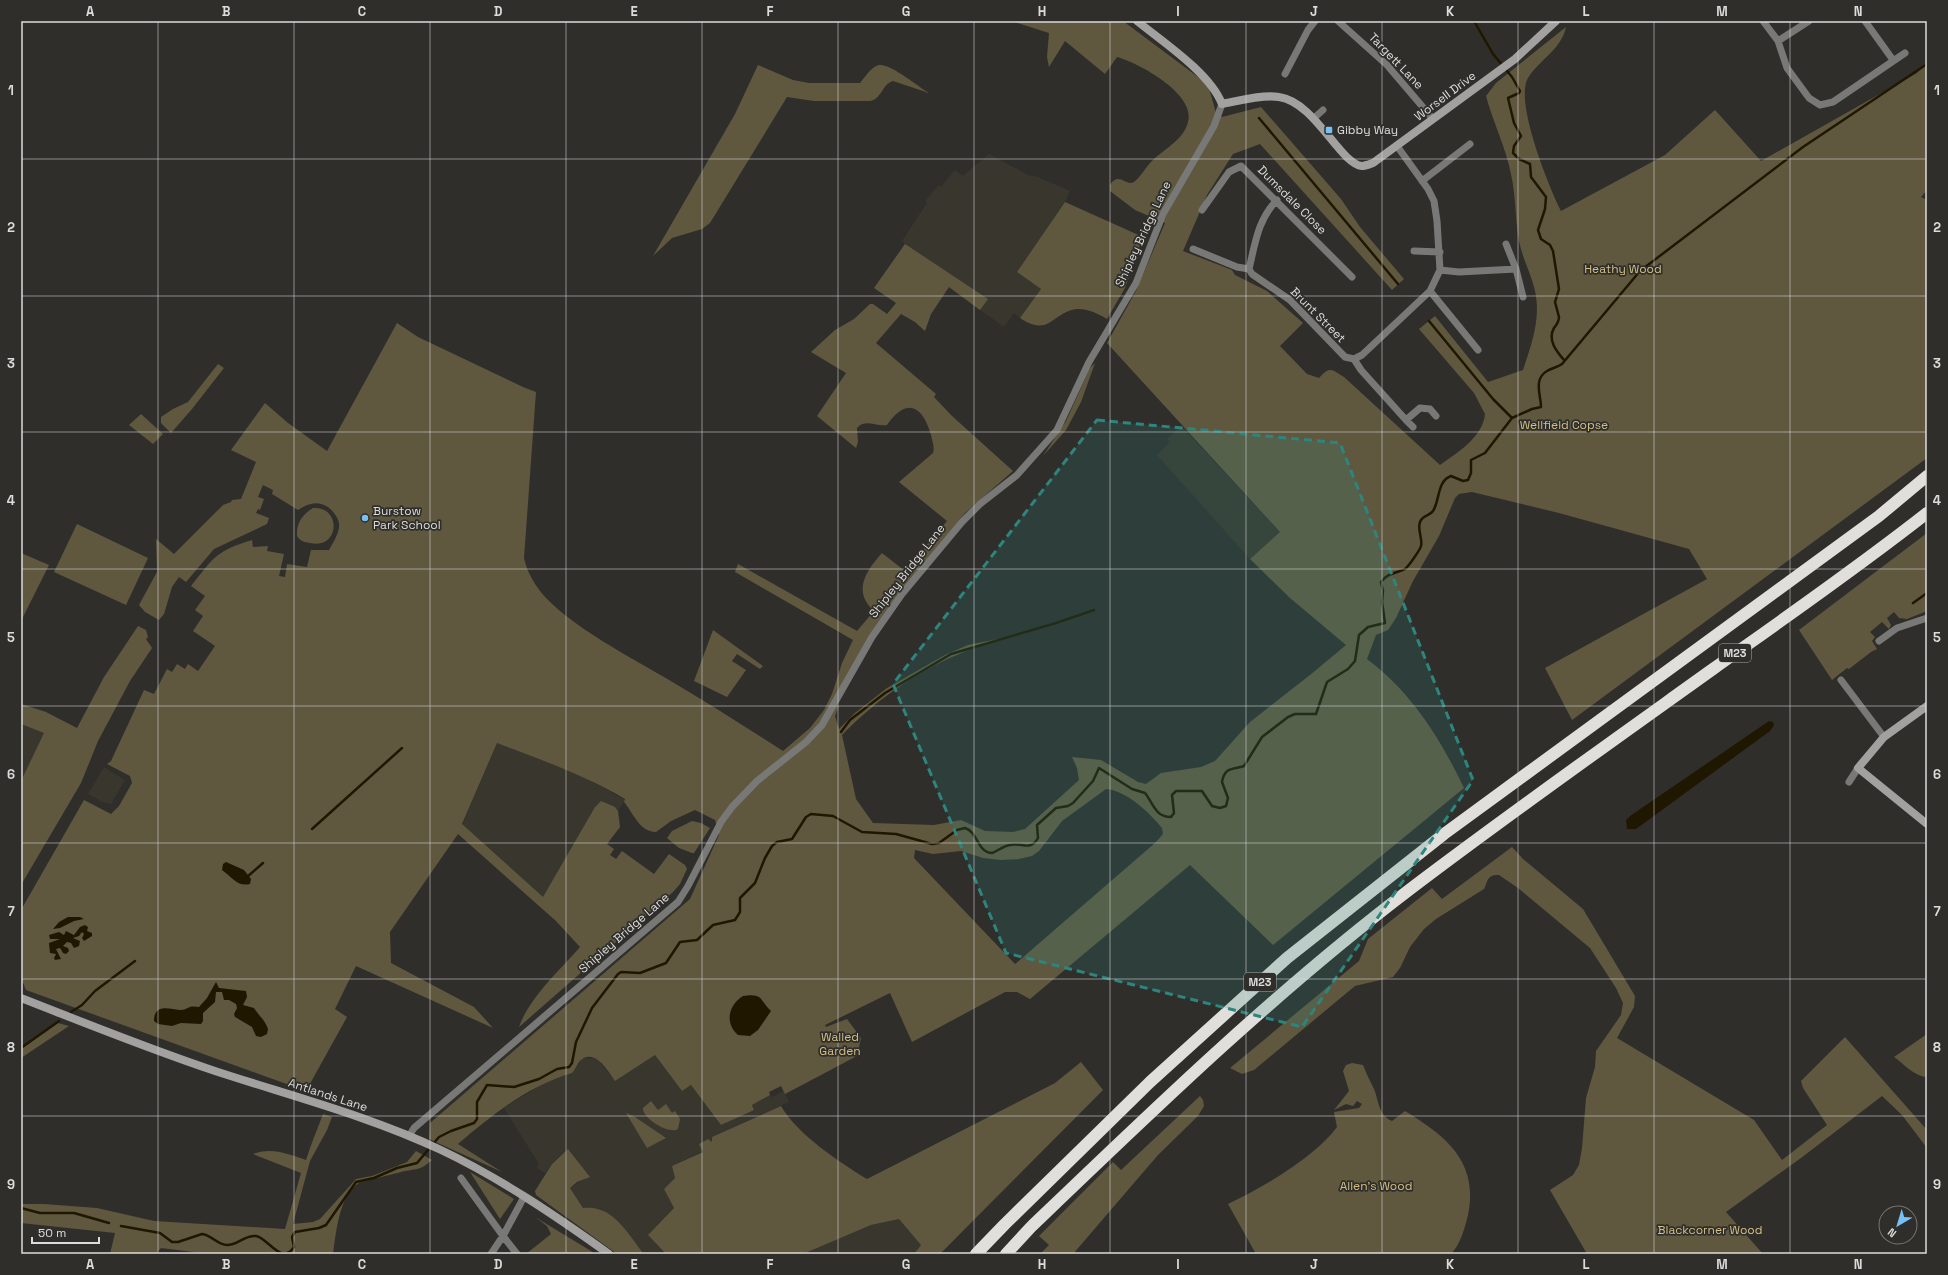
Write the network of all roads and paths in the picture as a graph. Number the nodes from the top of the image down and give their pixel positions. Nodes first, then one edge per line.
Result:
1 (1138, 21) edge
2 (1315, 21) edge
3 (1338, 21) edge
4 (1556, 21) edge
5 (1763, 21) edge
6 (1809, 21) edge
7 (1864, 21) edge
8 (1778, 41) junction
9 (1905, 52) dead end
10 (1893, 60) junction
11 (1285, 74) dead end
12 (1222, 104) junction
13 (1324, 110) dead end
14 (1314, 118) junction
15 (1433, 119) junction
16 (1470, 144) dead end
17 (1397, 146) junction
18 (1422, 181) junction
19 (1277, 200) junction
20 (1202, 210) dead end
21 (1506, 244) dead end
22 (1193, 249) dead end
23 (1414, 252) dead end
24 (1440, 252) junction
25 (1250, 269) junction
26 (1516, 269) junction
27 (1440, 270) junction
28 (1352, 277) dead end
29 (1430, 290) junction
30 (1523, 298) dead end
31 (1478, 350) dead end
32 (1354, 359) junction
33 (1436, 416) dead end
34 (1406, 420) junction
35 (1413, 427) dead end
36 (1927, 476) edge
37 (1927, 513) edge
38 (1927, 618) edge
39 (1879, 642) dead end
40 (1841, 680) dead end
41 (1927, 707) edge
42 (1884, 738) junction
43 (1858, 768) junction
44 (1849, 782) dead end
45 (1927, 824) edge
46 (21, 998) edge
47 (410, 1136) junction
48 (461, 1178) dead end
49 (524, 1197) junction
50 (503, 1236) junction
51 (491, 1254) edge
52 (517, 1254) edge
53 (609, 1254) edge
54 (976, 1254) edge
55 (1006, 1254) edge

1 - 12 street
2 - 11 street
3 - 15 street, Targett Lane
4 - 15 street, Worsell Drive
5 - 8 street
6 - 8 street
7 - 10 street
8 - 10 street
9 - 10 street
12 - 14 street, Worsell Drive
12 - 47 street, Shipley Bridge Lane
13 - 14 street
14 - 17 street, Worsell Drive
15 - 17 street, Worsell Drive
16 - 18 street
17 - 18 street
18 - 24 street
19 - 20 street, Dumsdale Close
19 - 25 street
19 - 28 street, Dumsdale Close
21 - 26 street
22 - 25 street, Brunt Street
23 - 24 street
24 - 27 street
25 - 32 street, Brunt Street
26 - 27 street
26 - 30 street
27 - 29 street
29 - 31 street
29 - 32 street
32 - 34 street
33 - 34 street
34 - 35 street
36 - 54 highway, M23
37 - 55 highway, M23
38 - 39 street
40 - 42 street
41 - 42 street
42 - 43 street
43 - 44 street
43 - 45 street
46 - 47 street, Antlands Lane
47 - 49 street, Antlands Lane
48 - 50 street
49 - 50 street
49 - 53 street, Antlands Lane
50 - 51 street
50 - 52 street

